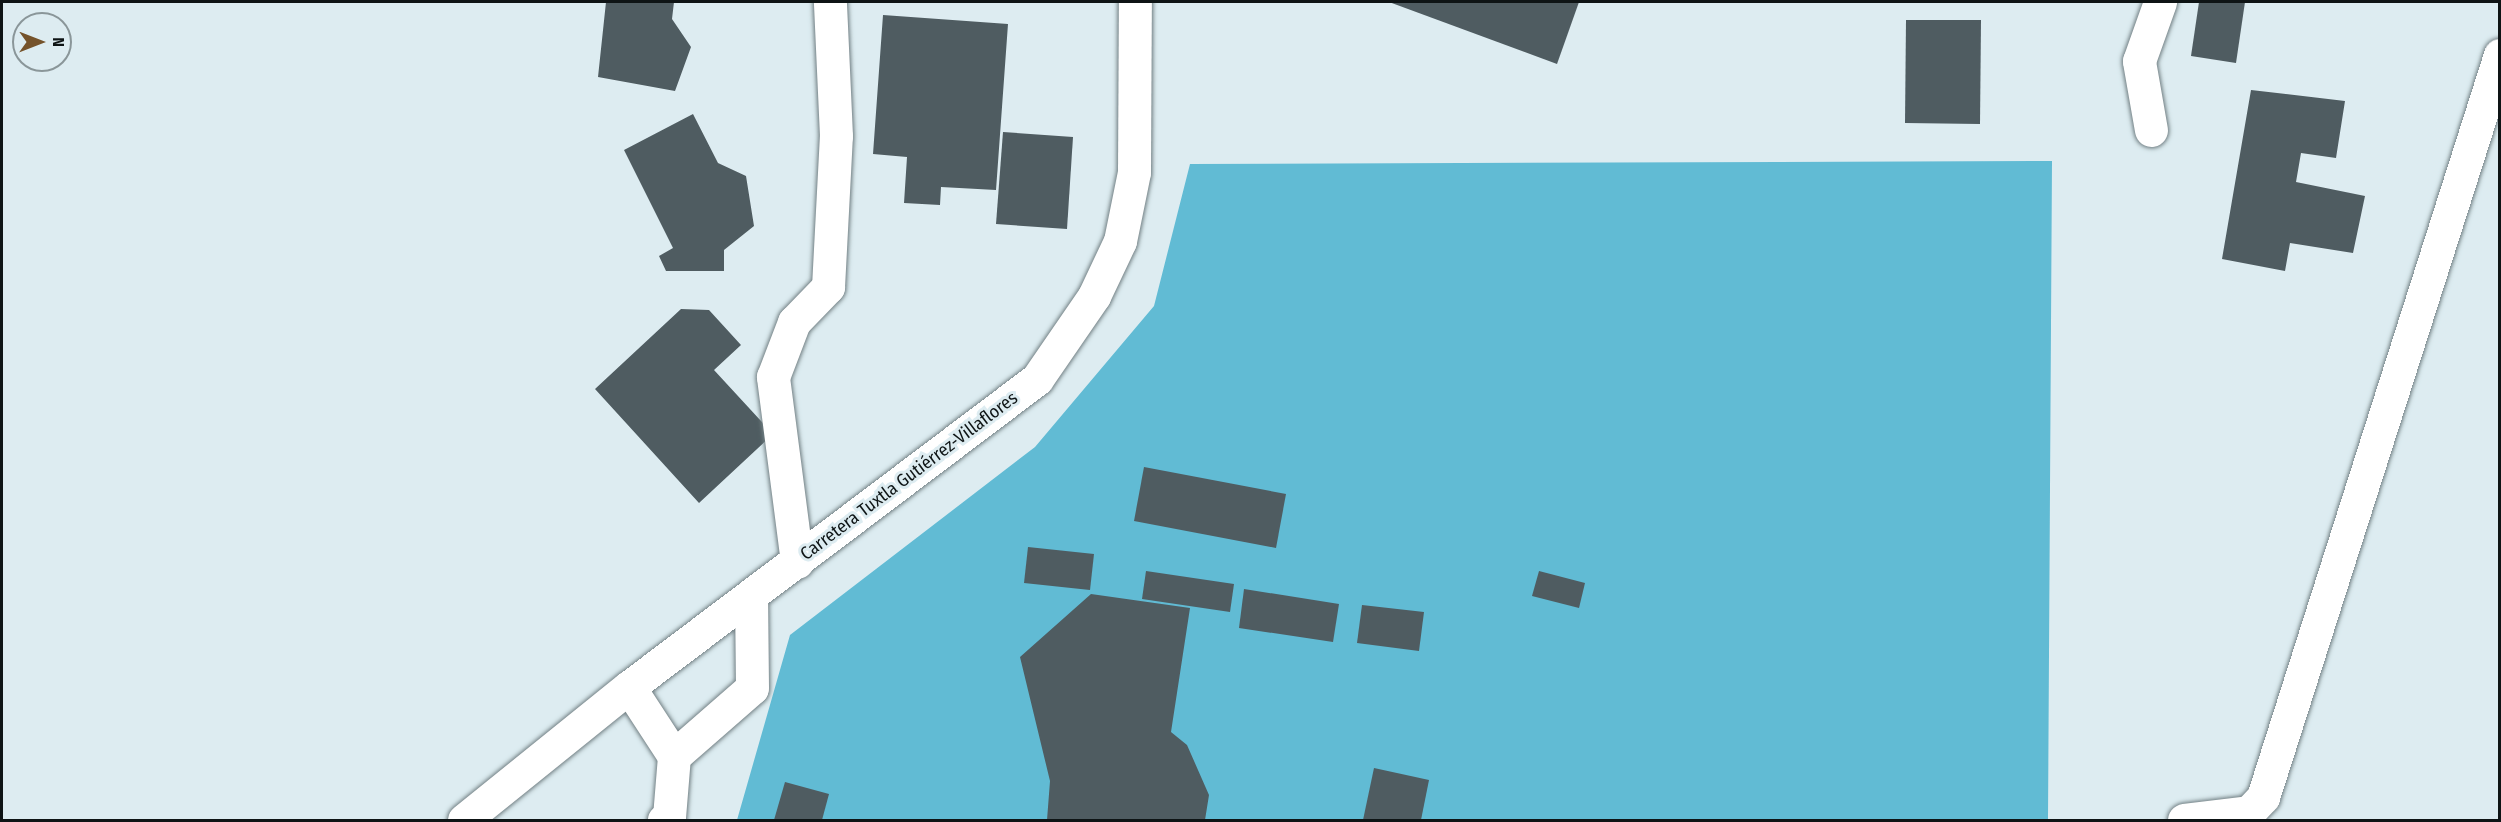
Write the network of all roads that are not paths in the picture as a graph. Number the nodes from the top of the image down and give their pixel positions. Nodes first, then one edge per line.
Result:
1 (830, 2) edge
2 (1135, 2) edge
3 (2160, 2) edge
4 (2499, 55) edge
5 (2151, 130) dead end
6 (797, 562) junction
7 (751, 597) junction
8 (629, 687) junction
9 (674, 756) junction
10 (464, 820) edge
11 (664, 820) edge
12 (2184, 820) edge

1 - 6 street
2 - 6 street, Carretera Tuxtla Gutiérrez-Villaflores
3 - 5 street
4 - 12 street
6 - 7 street, Carretera Tuxtla Gutiérrez-Villaflores
7 - 8 street, Carretera Tuxtla Gutiérrez-Villaflores
7 - 9 street
8 - 9 street
8 - 10 street, Carretera Tuxtla Gutiérrez-Villaflores
9 - 11 street

